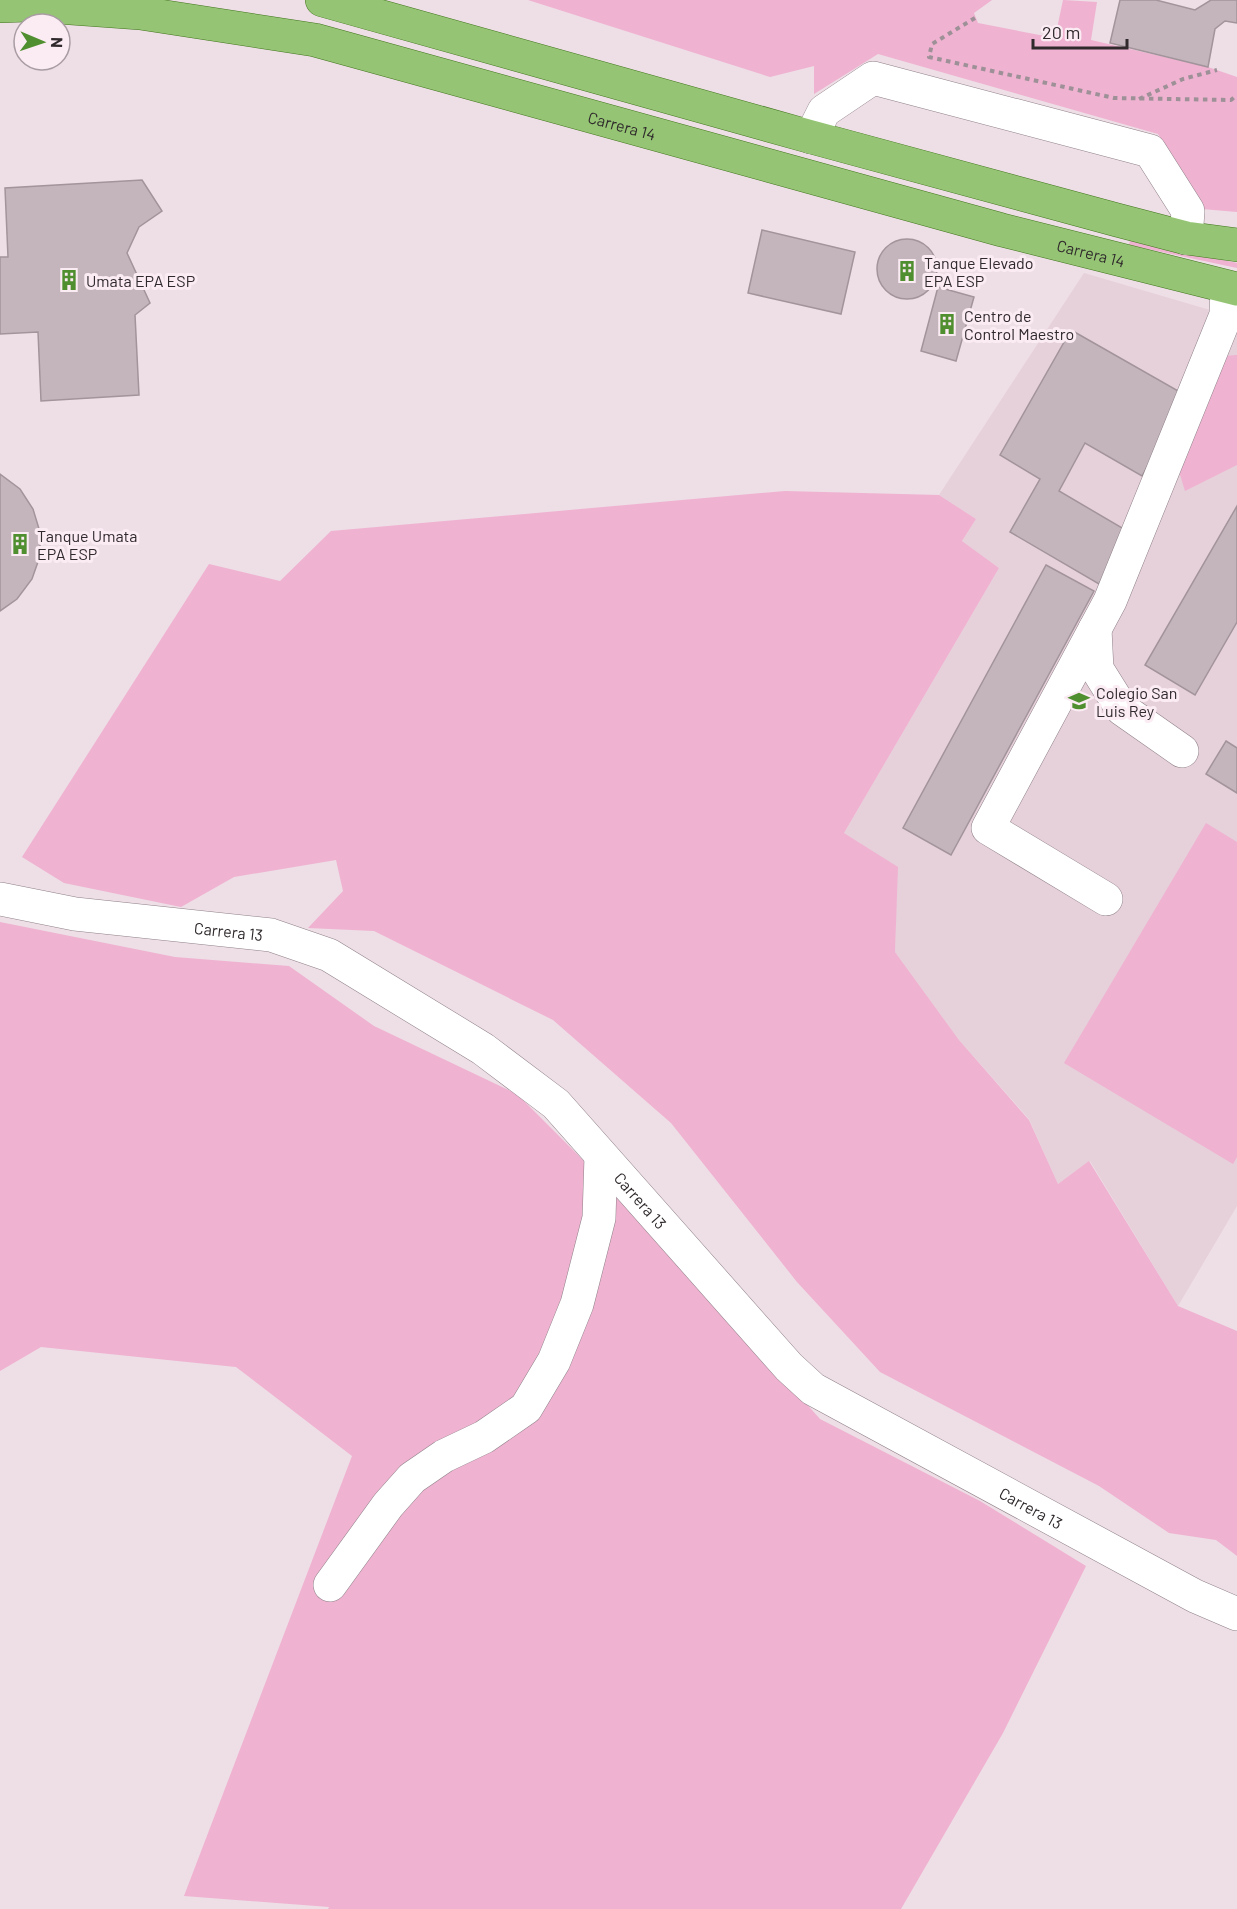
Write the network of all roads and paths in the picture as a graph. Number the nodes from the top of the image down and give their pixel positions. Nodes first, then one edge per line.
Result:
1 (322, 0) edge
2 (0, 6) edge
3 (975, 18) dead end
4 (1217, 70) dead end
5 (1237, 95) edge
6 (1138, 99) junction
7 (811, 137) junction
8 (1186, 238) junction
9 (1237, 244) edge
10 (1232, 288) edge
11 (1095, 629) junction
12 (1182, 751) dead end
13 (0, 898) edge
14 (1106, 899) dead end
15 (602, 1156) junction
16 (330, 1585) dead end
17 (1237, 1614) edge

1 - 7 main road
2 - 10 main road, Carrera 14
3 - 6 path
4 - 6 path
5 - 6 path
7 - 8 main road
7 - 8 street
8 - 9 main road
10 - 11 street
11 - 12 street
11 - 14 street
13 - 15 street, Carrera 13
15 - 16 street
15 - 17 street, Carrera 13

